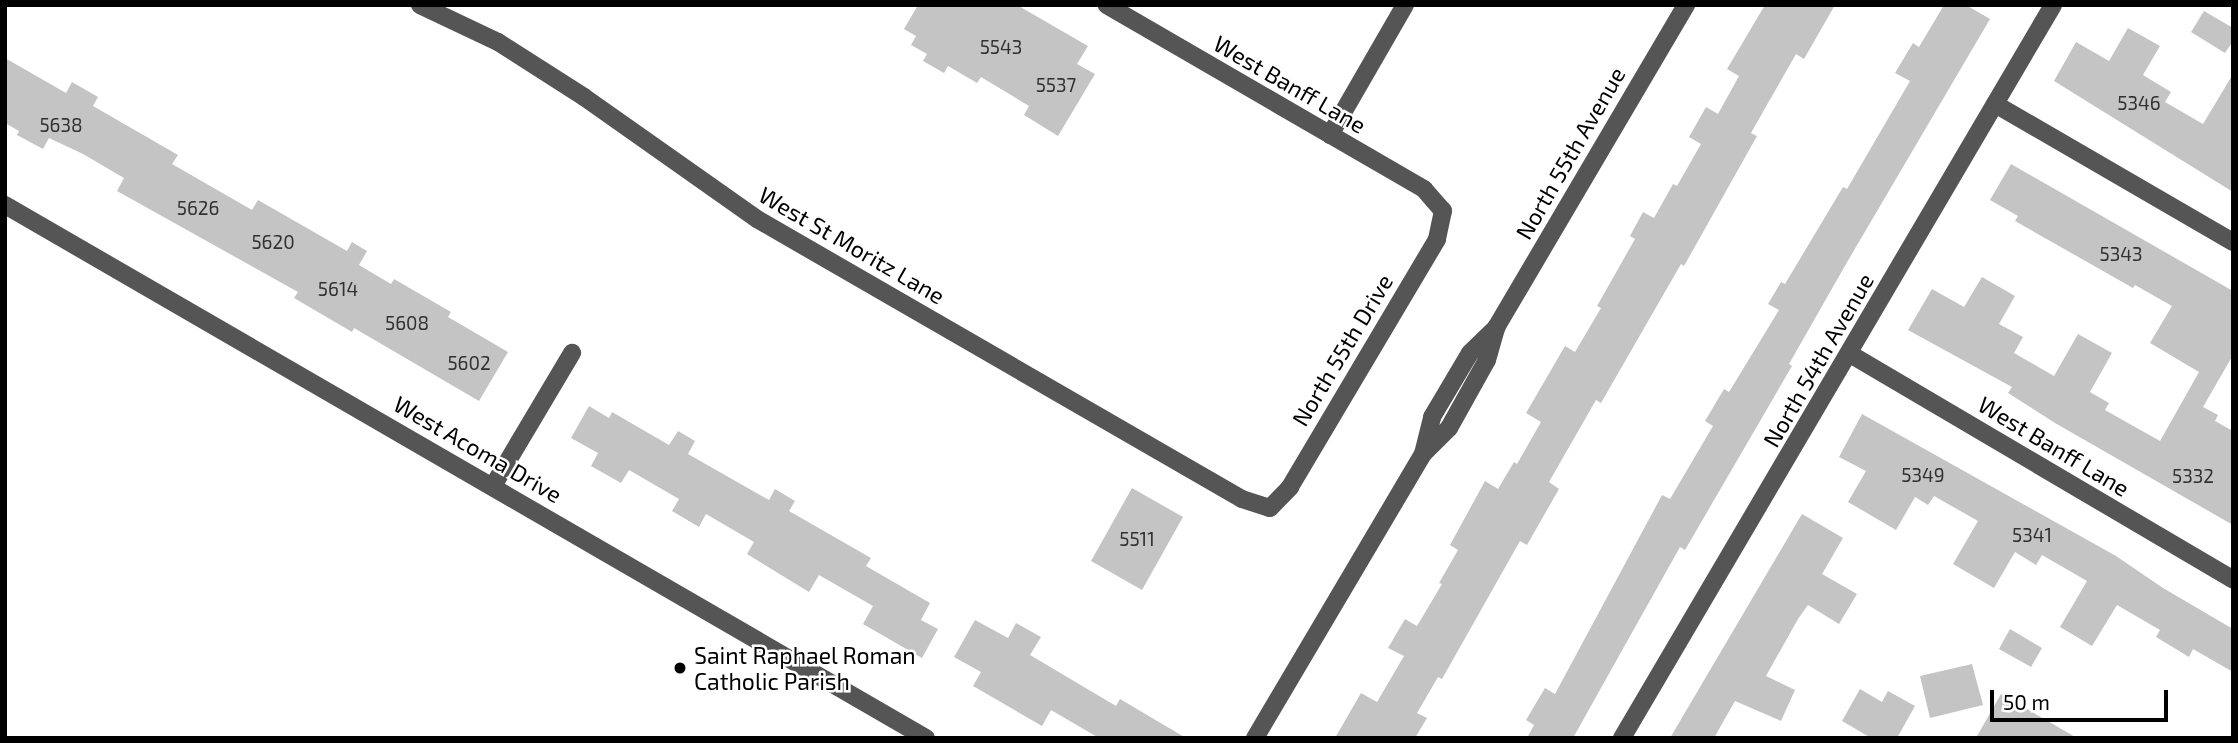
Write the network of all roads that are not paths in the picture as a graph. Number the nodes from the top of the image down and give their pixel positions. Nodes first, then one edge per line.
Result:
1 (421, 5) edge
2 (1106, 5) edge
3 (1405, 5) edge
4 (1686, 5) edge
5 (2053, 5) edge
6 (1995, 104) junction
7 (1330, 135) junction
8 (5, 205) edge
9 (1443, 211) joint
10 (2233, 242) edge
11 (572, 353) dead end
12 (1850, 354) junction
13 (493, 486) junction
14 (1270, 508) joint
15 (2233, 580) edge
16 (926, 738) edge
17 (1255, 738) edge
18 (1622, 738) edge

1 - 14 street, West St Moritz Lane
2 - 7 street, West Banff Lane
3 - 7 street
4 - 17 street, North 55th Avenue
5 - 6 street, North 54th Avenue
6 - 10 street
6 - 12 street, North 54th Avenue
7 - 9 street, West Banff Lane
8 - 13 street, West Acoma Drive
9 - 14 street, North 55th Drive
11 - 13 street
12 - 15 street, West Banff Lane
12 - 18 street, North 54th Avenue
13 - 16 street, West Acoma Drive

